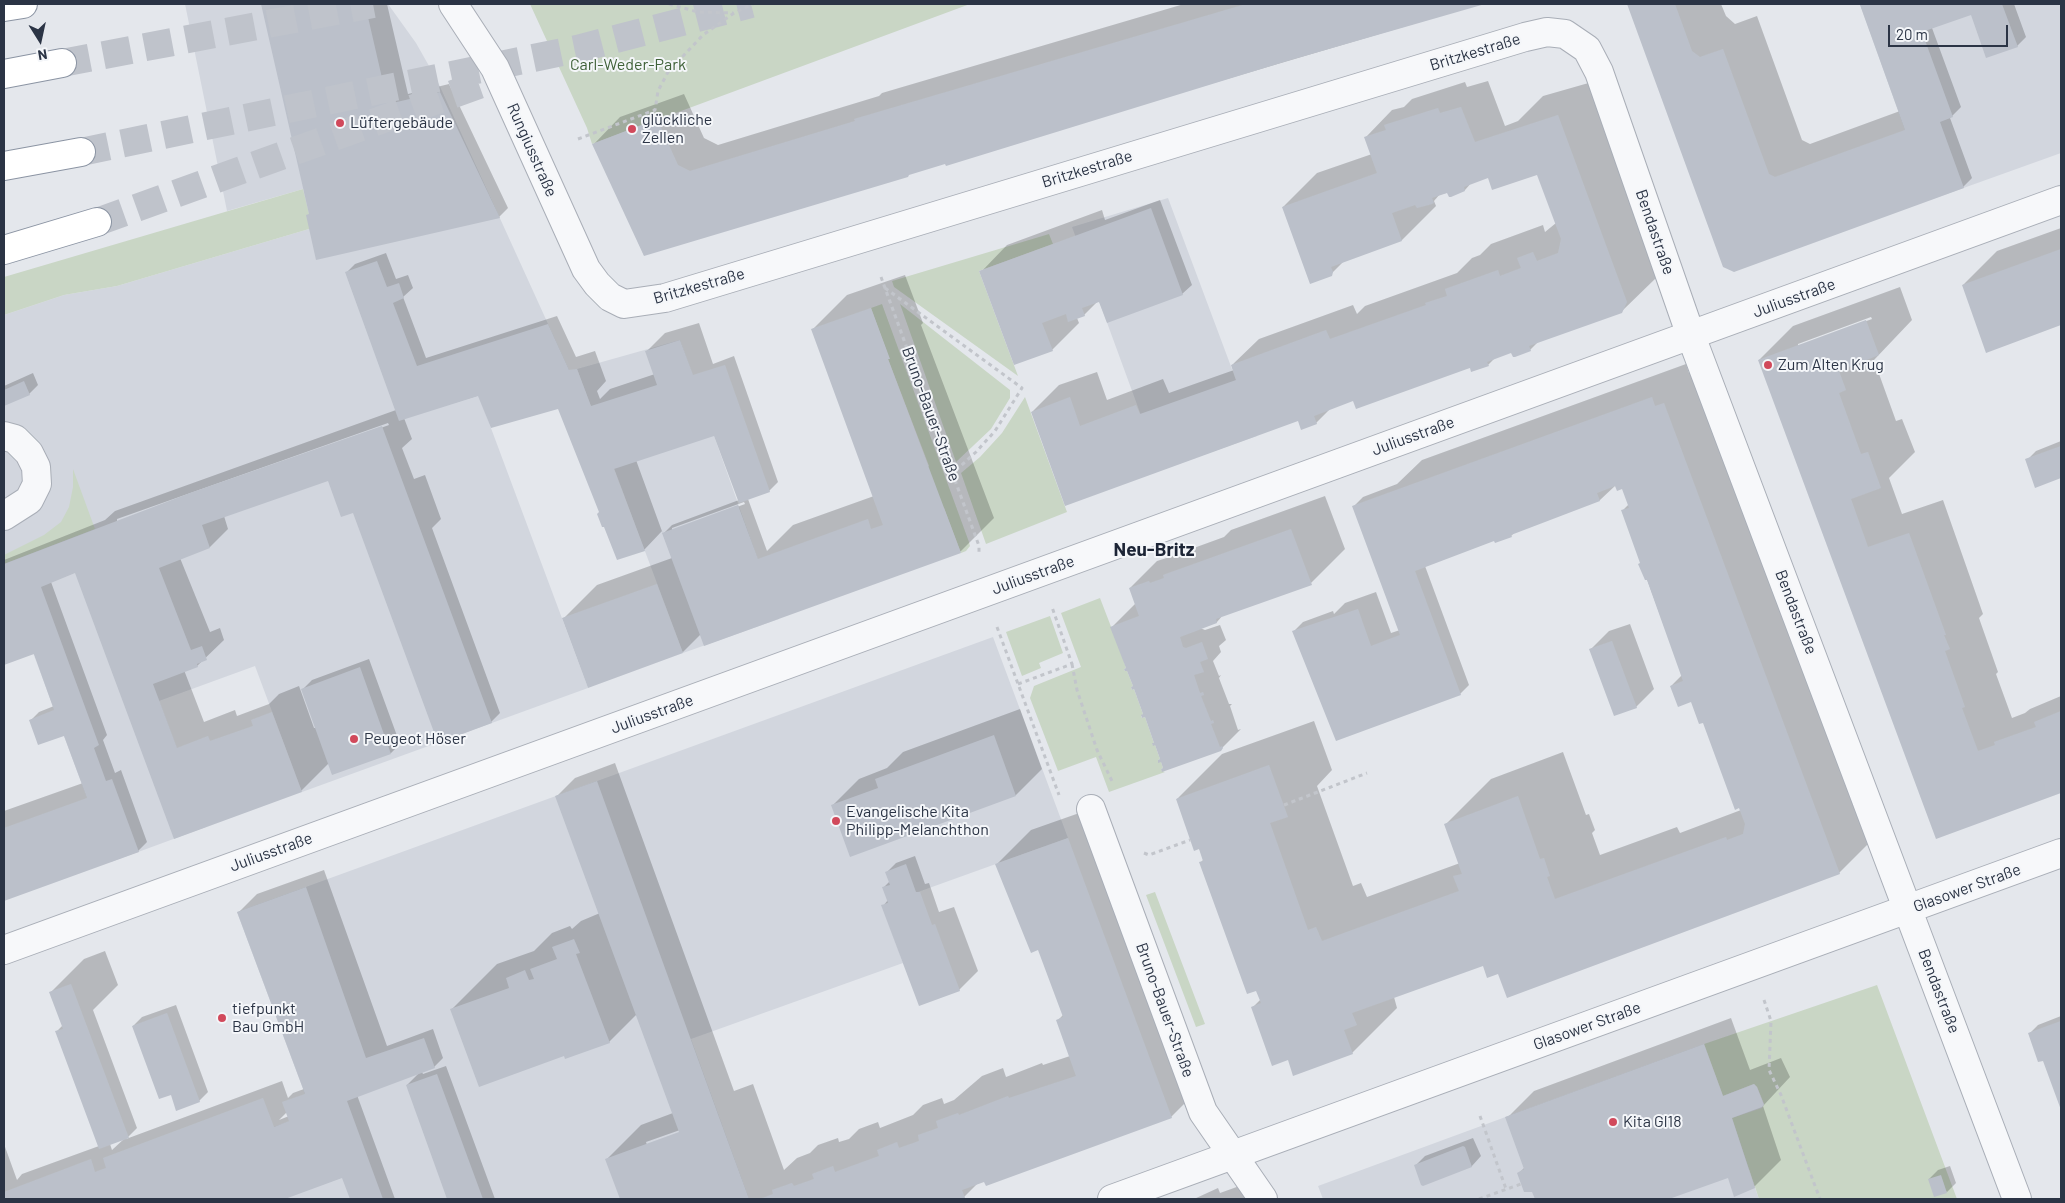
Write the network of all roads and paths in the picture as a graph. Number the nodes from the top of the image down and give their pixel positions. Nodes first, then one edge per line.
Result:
1 (23, 4) edge
2 (453, 4) edge
3 (668, 4) edge
4 (753, 4) edge
5 (4, 7) edge
6 (734, 13) junction
7 (1565, 34) joint
8 (62, 63) tunnel mouth
9 (4, 74) edge
10 (578, 139) dead end
11 (81, 152) tunnel mouth
12 (4, 166) edge
13 (2061, 200) edge
14 (96, 222) tunnel mouth
15 (4, 250) edge
16 (881, 277) dead end
17 (885, 287) junction
18 (610, 297) joint
19 (1691, 336) junction
20 (4, 436) edge
21 (952, 473) junction
22 (4, 516) edge
23 (979, 552) dead end
24 (1052, 607) dead end
25 (997, 627) dead end
26 (1072, 664) junction
27 (1018, 684) junction
28 (1367, 773) dead end
29 (1114, 786) dead end
30 (1060, 797) dead end
31 (1284, 805) dead end
32 (1091, 809) dead end
33 (1190, 840) dead end
34 (1138, 850) dead end
35 (2061, 853) edge
36 (1908, 909) junction
37 (4, 950) edge
38 (1753, 966) junction
39 (1480, 1116) dead end
40 (1233, 1155) junction
41 (1521, 1184) dead end
42 (1506, 1189) junction
43 (1112, 1199) edge
44 (1263, 1199) edge
45 (1479, 1199) edge
46 (1820, 1199) edge
47 (2017, 1199) edge

1 - 5 highway
2 - 18 street, Rungiusstraße
3 - 6 path
4 - 6 path
6 - 10 path
7 - 18 street, Britzkestraße
7 - 19 street, Bendastraße
8 - 9 highway
11 - 12 highway
13 - 19 street, Juliusstraße
14 - 15 highway
16 - 17 path, Bruno-Bauer-Straße
17 - 21 path, Bruno-Bauer-Straße
17 - 21 path
19 - 36 street, Bendastraße
19 - 37 street, Juliusstraße
20 - 22 street
21 - 23 path, Bruno-Bauer-Straße
24 - 26 path
25 - 27 path
26 - 27 path
26 - 29 path
27 - 30 path
28 - 31 path
32 - 40 street, Bruno-Bauer-Straße
33 - 34 path
35 - 36 street, Glasower Straße
36 - 38 street, Glasower Straße
36 - 47 street, Bendastraße
38 - 40 street, Glasower Straße
38 - 46 path
39 - 42 path
40 - 43 street, Glasower Straße
40 - 44 street, Bruno-Bauer-Straße
41 - 42 path
42 - 45 path

